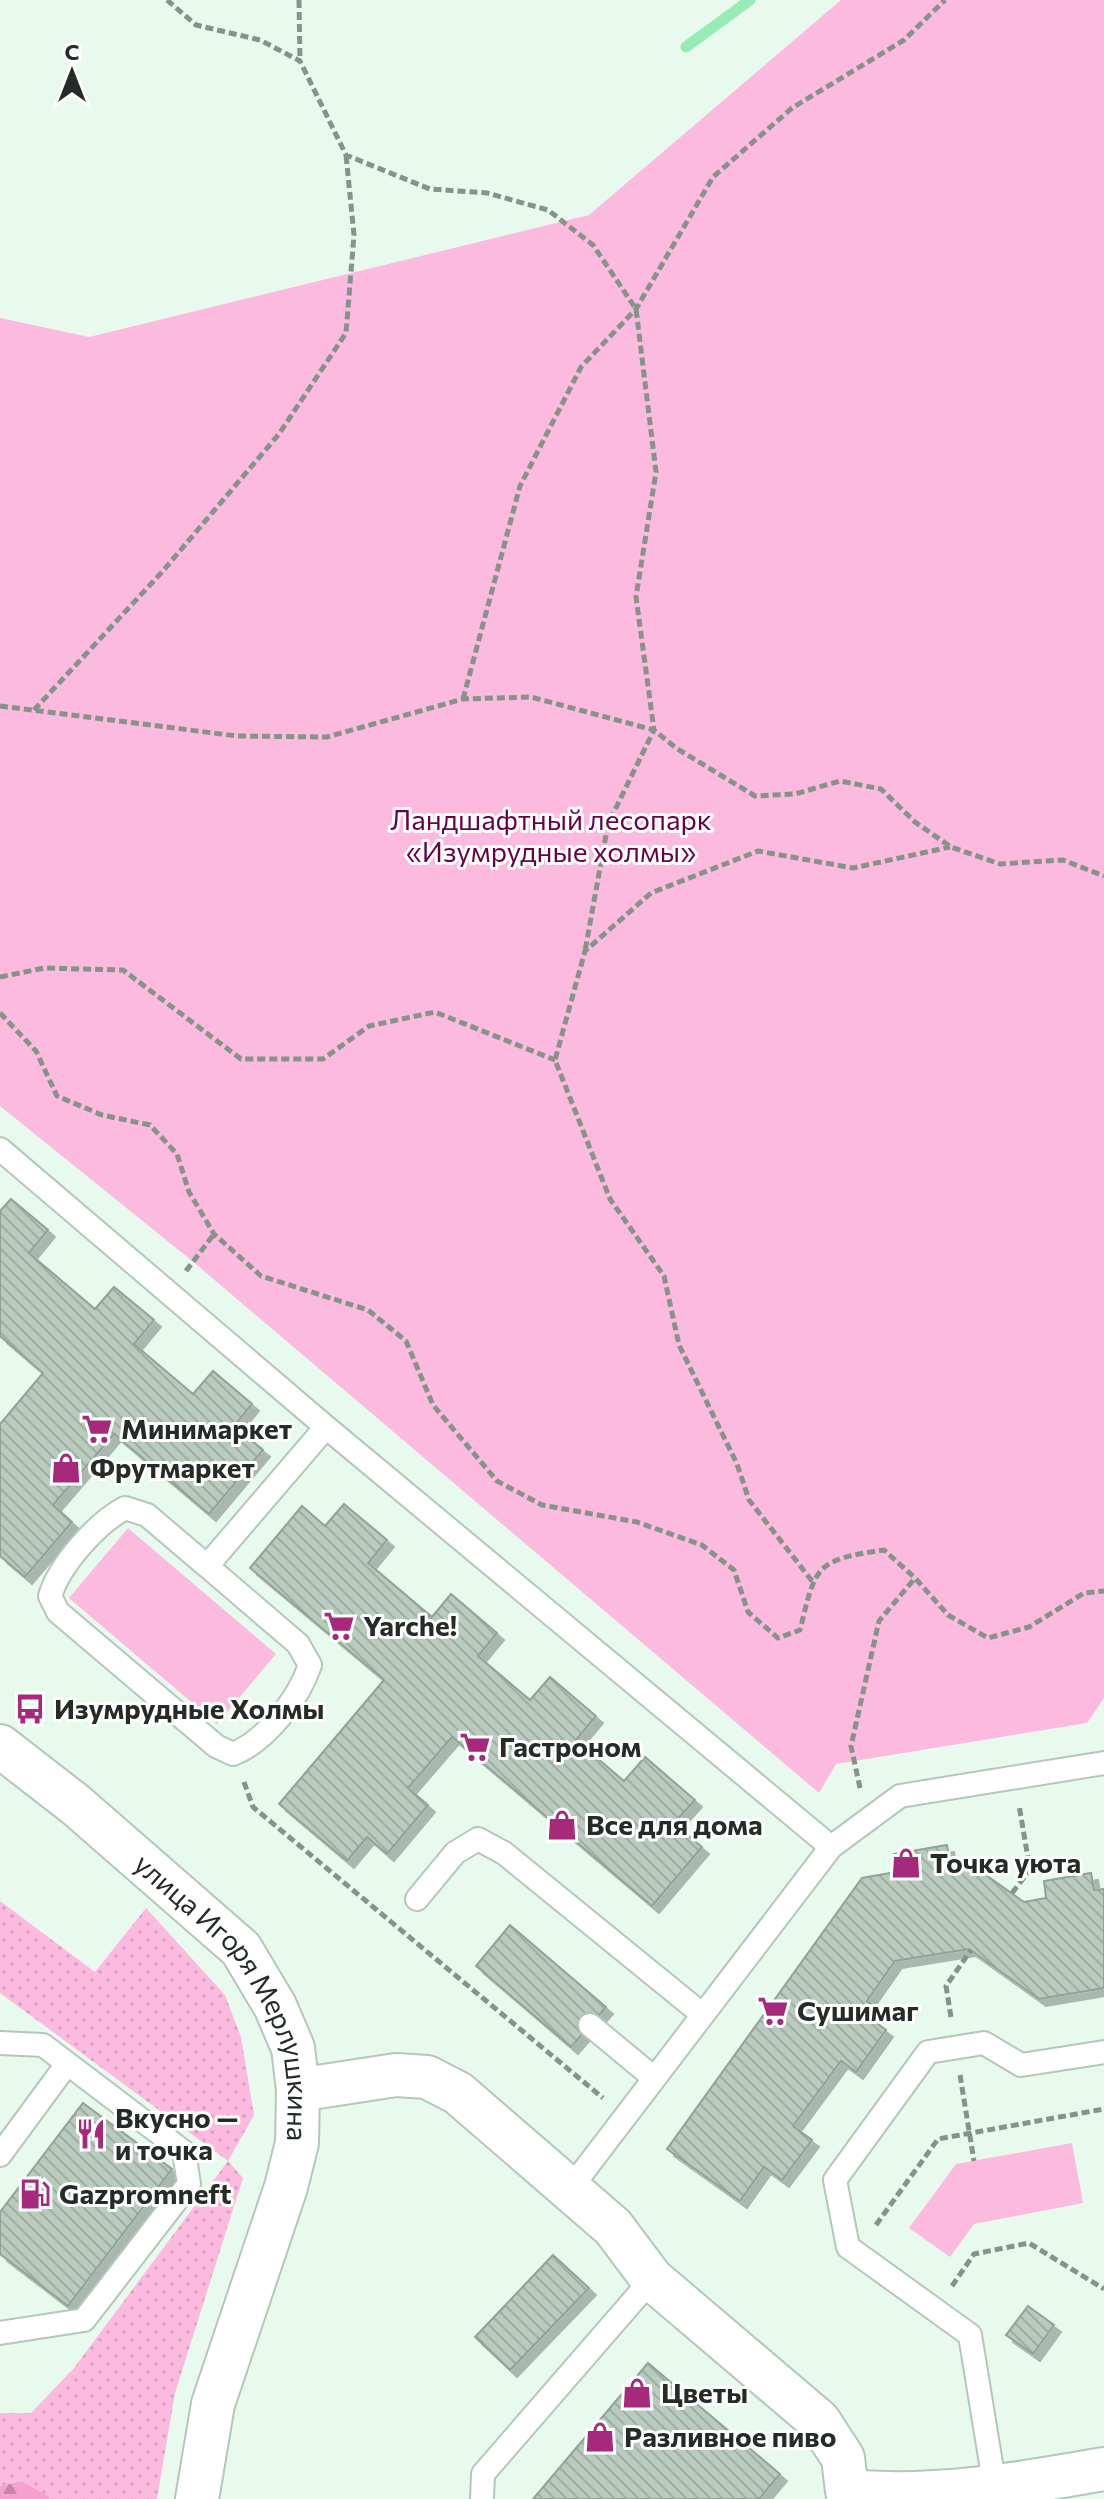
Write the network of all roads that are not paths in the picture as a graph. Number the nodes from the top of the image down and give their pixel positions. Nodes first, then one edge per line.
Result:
1 (0, 1149) edge
2 (326, 1427) junction
3 (207, 1566) junction
4 (0, 1746) edge
5 (1104, 1763) edge
6 (831, 1847) junction
7 (417, 1899) dead end
8 (703, 2015) junction
9 (590, 2025) dead end
10 (0, 2043) edge
11 (1104, 2052) edge
12 (67, 2064) junction
13 (654, 2078) junction
14 (298, 2090) junction
15 (0, 2155) edge
16 (570, 2189) junction
17 (652, 2279) junction
18 (0, 2333) edge
19 (1104, 2469) edge
20 (995, 2488) junction
21 (1048, 2489) edge
22 (847, 2495) edge
23 (197, 2499) edge
24 (482, 2499) edge

1 - 2 lane
2 - 3 lane
2 - 6 lane
3 - 3 lane
4 - 14 street, улица Игоря Мерлушкина
5 - 6 lane
6 - 8 lane
7 - 8 lane
8 - 13 lane
9 - 13 lane
10 - 12 lane
11 - 20 lane
12 - 15 lane
12 - 18 lane
13 - 16 lane
14 - 16 street
14 - 23 street, улица Игоря Мерлушкина
16 - 17 street
17 - 22 street
17 - 24 lane
19 - 21 street
20 - 21 street
20 - 22 street

